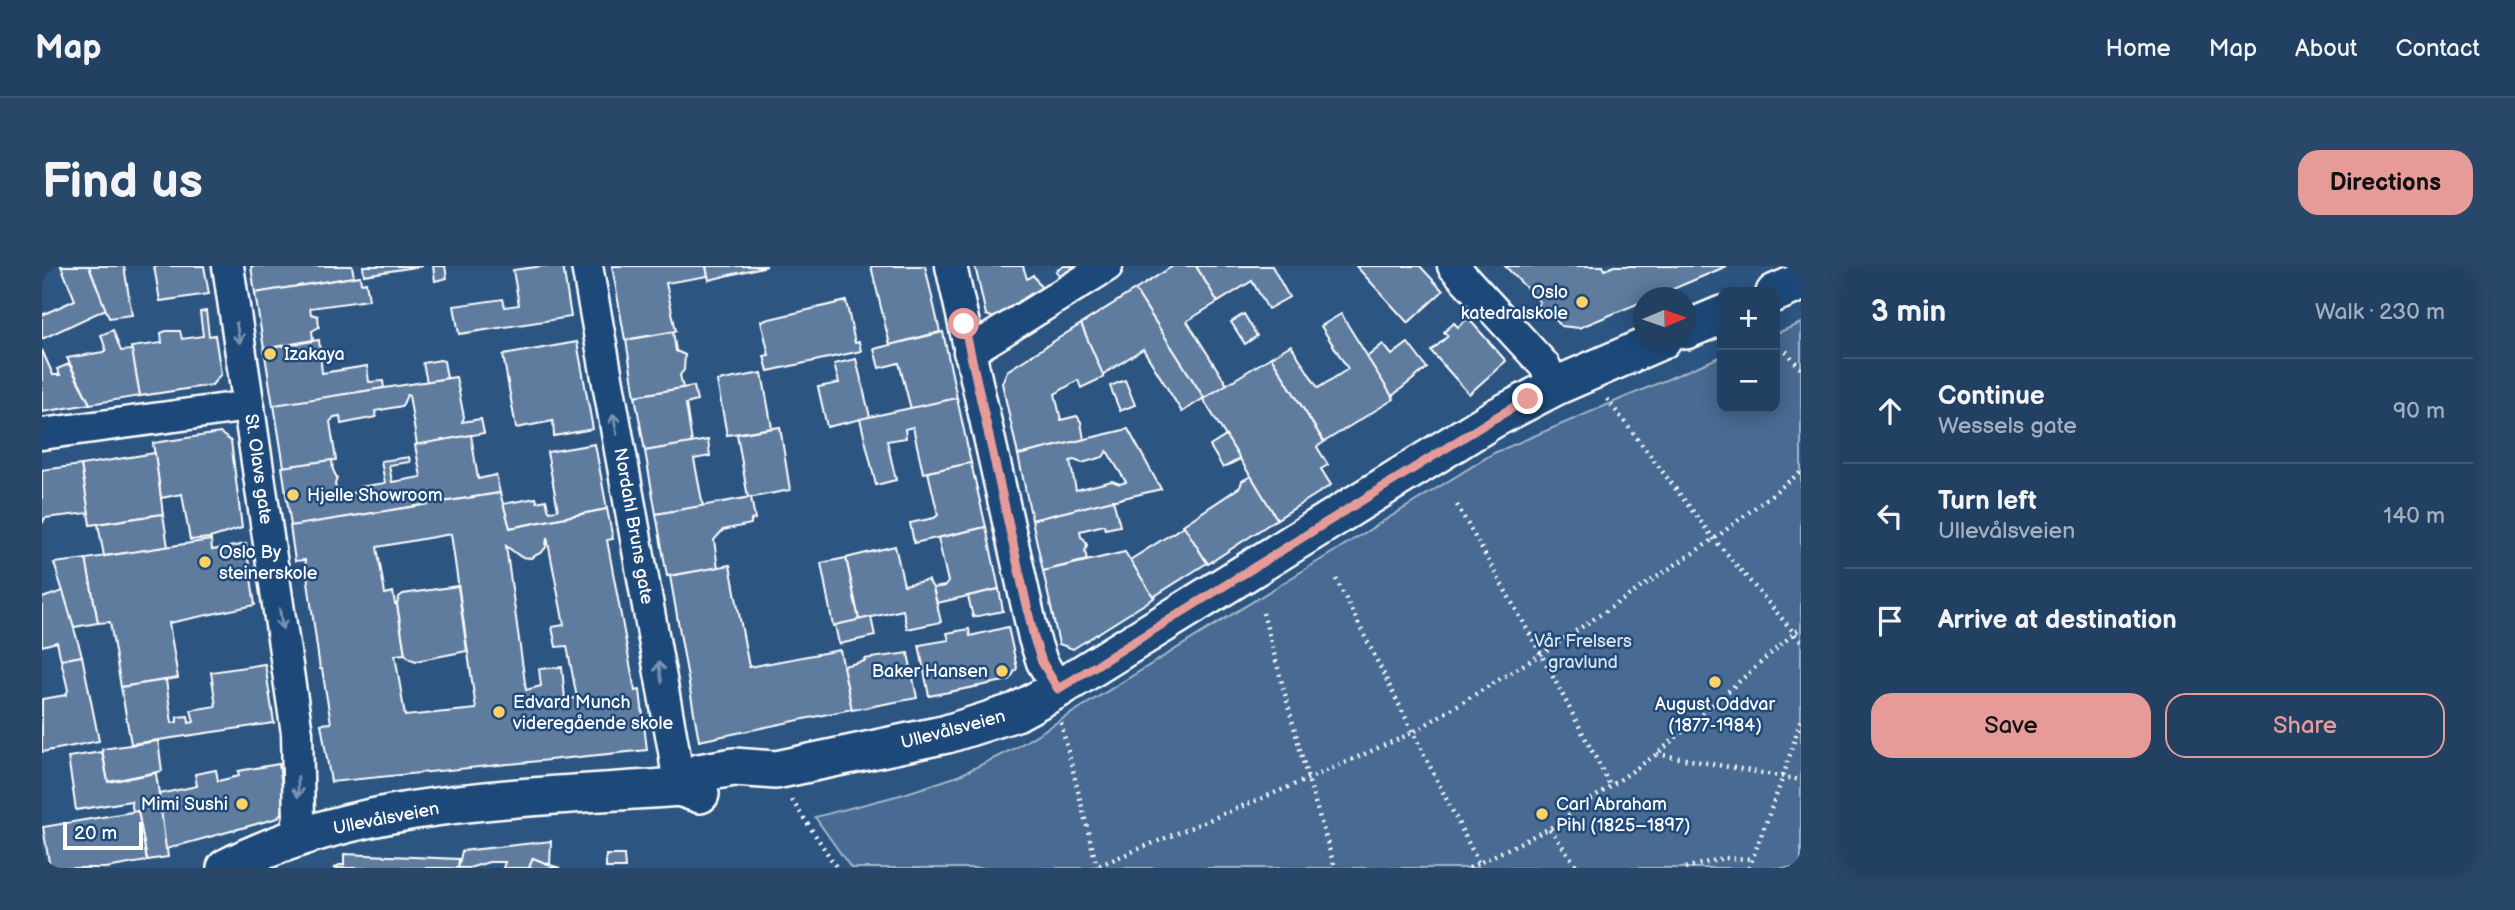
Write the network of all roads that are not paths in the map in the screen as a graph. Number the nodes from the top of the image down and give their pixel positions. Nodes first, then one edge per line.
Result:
1 (228, 266) edge
2 (587, 266) edge
3 (951, 266) edge
4 (1107, 266) edge
5 (1452, 266) edge
6 (1801, 282) edge
7 (1780, 291) edge
8 (1717, 316) edge
9 (1696, 325) edge
10 (1639, 350) edge
11 (970, 352) junction
12 (1556, 386) junction
13 (250, 406) junction
14 (42, 434) edge
15 (1058, 703) junction
16 (679, 787) junction
17 (294, 839) junction
18 (225, 868) edge

1 -> 13 street, St. Olavs gate
16 -> 2 street, Nordahl Bruns gate
3 - 11 street
4 - 11 street
5 - 12 street
6 - 7 main road
8 - 9 main road
10 - 12 main road, Ullevålsveien
11 - 15 street
12 - 15 main road, Ullevålsveien
13 - 14 street
13 -> 17 street, St. Olavs gate
15 - 16 main road, Ullevålsveien
16 - 17 main road, Ullevålsveien
17 - 18 main road, Ullevålsveien

